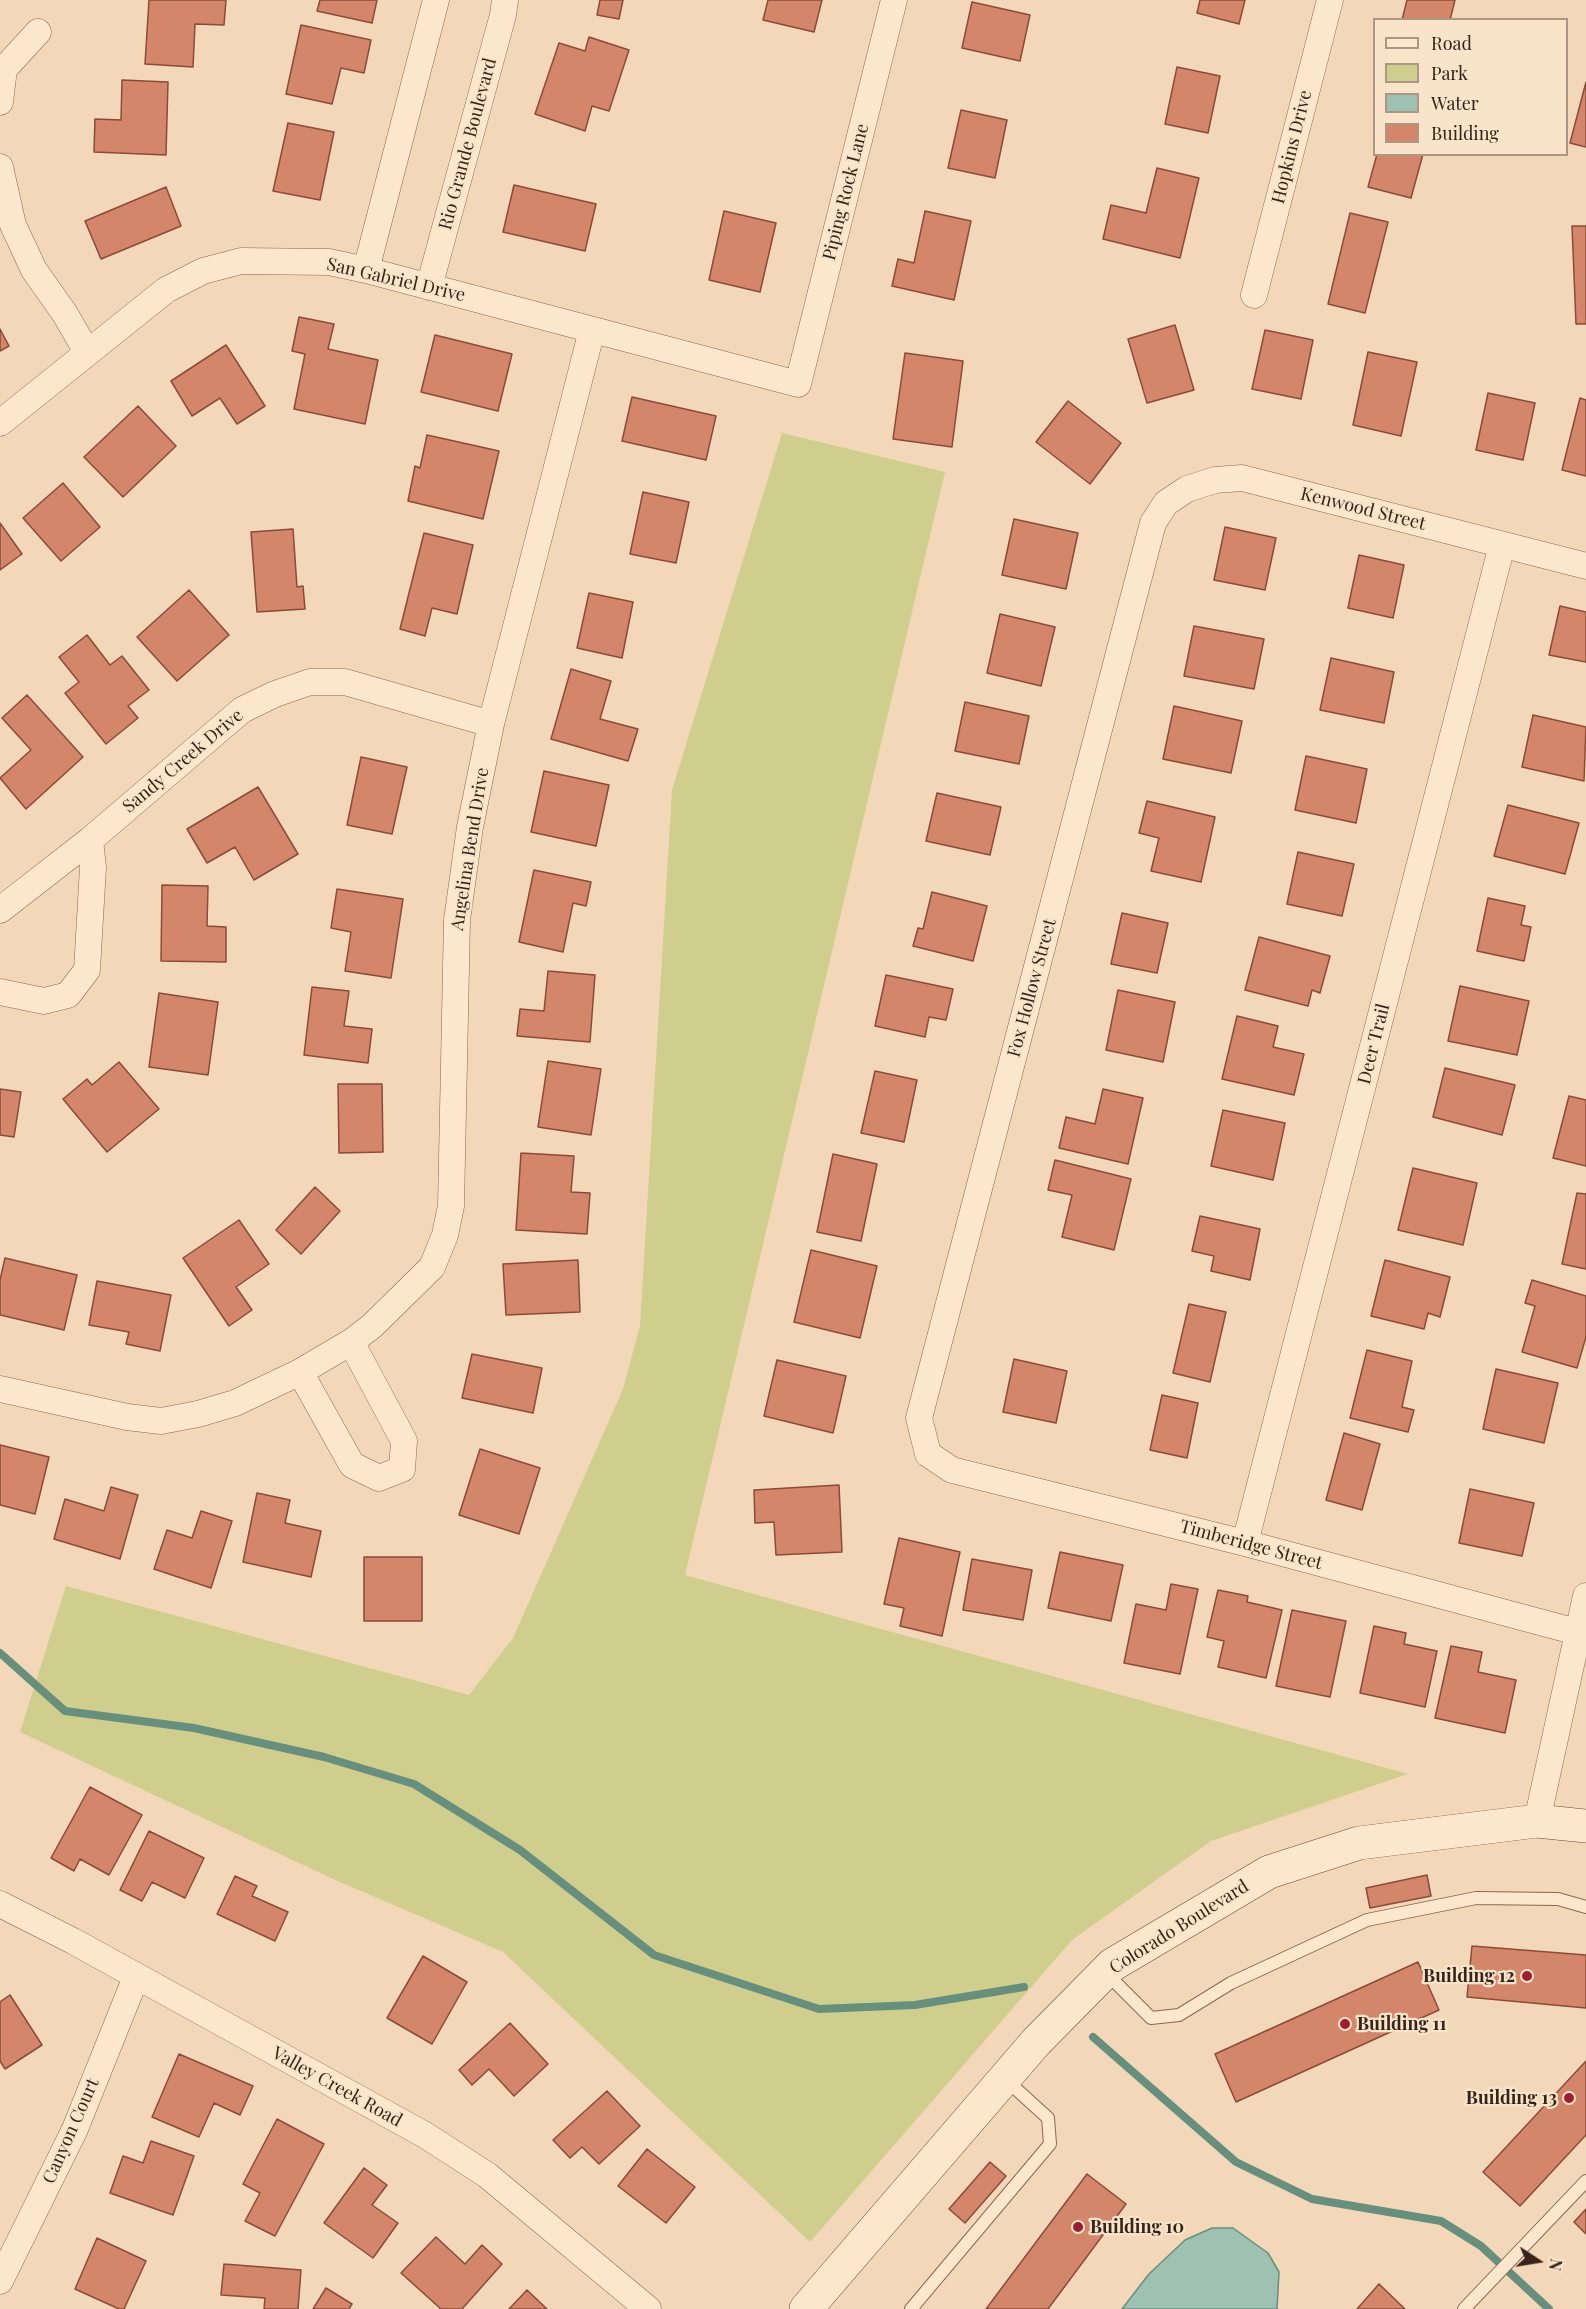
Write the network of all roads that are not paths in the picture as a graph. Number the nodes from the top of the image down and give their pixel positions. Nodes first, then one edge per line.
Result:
1 (436, 0) edge
2 (505, 0) edge
3 (894, 0) edge
4 (1330, 0) edge
5 (38, 32) dead end
6 (0, 102) edge
7 (0, 167) edge
8 (366, 270) junction
9 (429, 287) junction
10 (1254, 295) dead end
11 (592, 330) junction
12 (87, 352) junction
13 (798, 384) joint
14 (0, 423) edge
15 (1153, 523) joint
16 (1502, 545) junction
17 (1586, 566) edge
18 (491, 724) junction
19 (90, 840) junction
20 (0, 910) edge
21 (0, 992) edge
22 (351, 1342) junction
23 (300, 1372) junction
24 (0, 1389) edge
25 (928, 1454) joint
26 (1245, 1543) junction
27 (1586, 1596) edge
28 (1577, 1632) junction
29 (1536, 1821) junction
30 (1586, 1826) edge
31 (0, 1904) edge
32 (1586, 1908) edge
33 (1105, 1972) junction
34 (136, 1977) junction
35 (1004, 2079) junction
36 (1586, 2181) edge
37 (0, 2281) edge
38 (648, 2309) edge
39 (806, 2309) edge
40 (911, 2309) edge
41 (1464, 2309) edge

1 - 8 street
2 - 9 street, Rio Grande Boulevard
3 - 13 street, Piping Rock Lane
4 - 10 street, Hopkins Drive
5 - 6 street
7 - 12 street
8 - 9 street, San Gabriel Drive
8 - 12 street, San Gabriel Drive
9 - 11 street, San Gabriel Drive
11 - 13 street, San Gabriel Drive
11 - 18 street, Angelina Bend Drive
12 - 14 street, San Gabriel Drive
15 - 16 street, Kenwood Street
15 - 25 street, Fox Hollow Street
16 - 17 street, Kenwood Street
16 - 26 street, Deer Trail
18 - 19 street, Sandy Creek Drive
18 - 22 street, Angelina Bend Drive
19 - 20 street, Sandy Creek Drive
19 - 21 street
22 - 23 street, Angelina Bend Drive
22 - 23 street
23 - 24 street, Angelina Bend Drive
25 - 26 street, Timberidge Street
26 - 28 street, Timberidge Street
27 - 28 street
28 - 29 street
29 - 30 main road, Colorado Boulevard
29 - 33 main road, Colorado Boulevard
31 - 34 street, Valley Creek Road
32 - 33 lane
33 - 35 main road, Colorado Boulevard
34 - 37 street, Canyon Court
34 - 38 street, Valley Creek Road
35 - 39 main road, Colorado Boulevard
35 - 40 lane
36 - 41 lane

